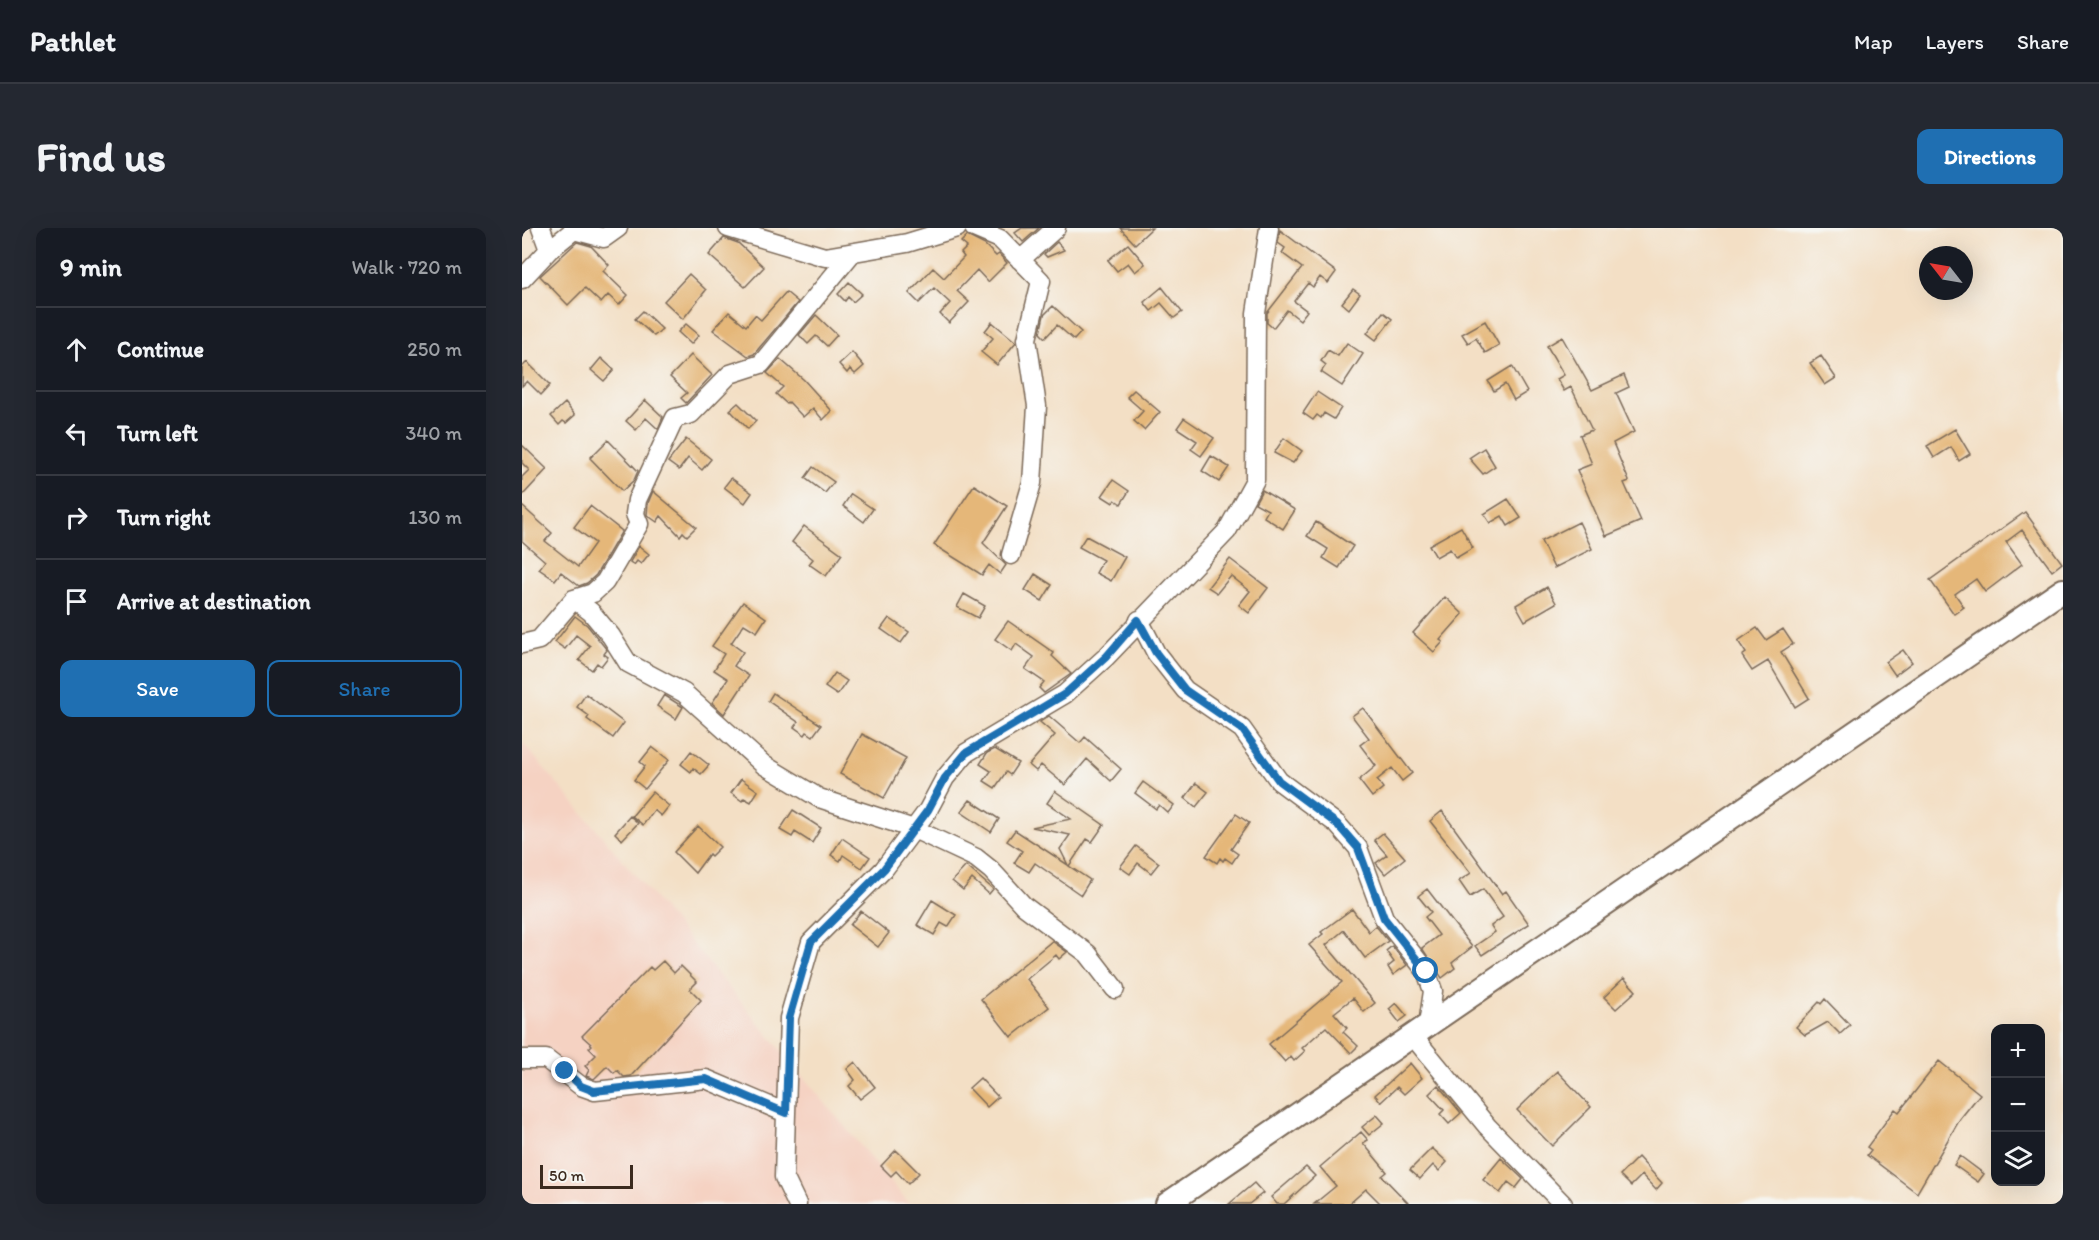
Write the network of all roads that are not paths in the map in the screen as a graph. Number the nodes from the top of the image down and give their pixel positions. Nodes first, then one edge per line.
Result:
1 (541, 228) edge
2 (618, 228) edge
3 (728, 228) edge
4 (957, 228) edge
5 (974, 228) edge
6 (1056, 228) edge
7 (1269, 228) edge
8 (549, 250) junction
9 (852, 253) junction
10 (1020, 260) junction
11 (522, 279) edge
12 (1011, 555) dead end
13 (2063, 590) edge
14 (574, 599) junction
15 (1138, 620) junction
16 (522, 644) edge
17 (914, 829) junction
18 (1115, 990) dead end
19 (1420, 1030) junction
20 (522, 1059) edge
21 (786, 1113) junction
22 (797, 1204) edge
23 (1167, 1204) edge
24 (1563, 1204) edge

1 - 8 street
2 - 8 street
3 - 9 street
4 - 9 street
5 - 10 street
6 - 10 street
7 - 15 street
8 - 11 street
9 - 14 street
10 - 12 street
13 - 19 main road
14 - 16 street
14 - 17 street
15 - 17 street
15 - 19 street
17 - 18 street
17 - 21 street
19 - 23 main road
19 - 24 street
20 - 21 street
21 - 22 street

